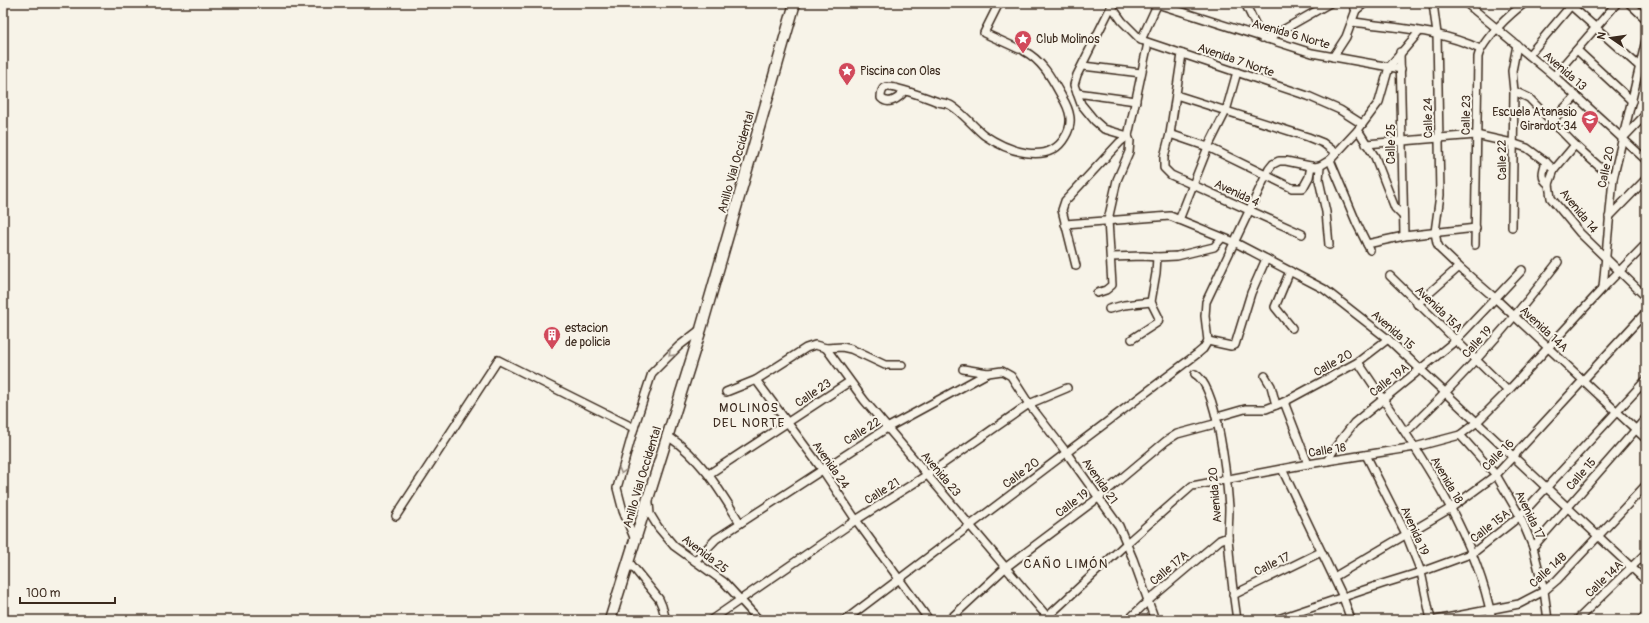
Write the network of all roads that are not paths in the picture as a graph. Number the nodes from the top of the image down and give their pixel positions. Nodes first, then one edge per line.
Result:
1 (795, 3) edge
2 (999, 3) edge
3 (1156, 3) edge
4 (1330, 3) edge
5 (1352, 3) edge
6 (1365, 3) edge
7 (1433, 3) edge
8 (1466, 3) edge
9 (1617, 3) edge
10 (1629, 3) edge
11 (1247, 4) edge
12 (1523, 4) edge
13 (1571, 4) edge
14 (1113, 5) edge
15 (1356, 10) junction
16 (1646, 19) edge
17 (1353, 22) junction
18 (1595, 27) junction
19 (1498, 29) junction
20 (1419, 32) junction
21 (1437, 34) junction
22 (1264, 39) junction
23 (1646, 40) edge
24 (1144, 42) junction
25 (1517, 46) junction
26 (1480, 49) junction
27 (1577, 50) junction
28 (1645, 50) edge
29 (1400, 52) junction
30 (1182, 54) junction
31 (1529, 55) junction
32 (1333, 57) junction
33 (1082, 66) junction
34 (1389, 67) junction
35 (1640, 67) junction
36 (1401, 69) junction
37 (1237, 72) junction
38 (1141, 73) junction
39 (1554, 76) junction
40 (905, 91) dead end
41 (1514, 91) junction
42 (1077, 93) junction
43 (1176, 94) junction
44 (1576, 96) junction
45 (1136, 101) junction
46 (1632, 101) junction
47 (1226, 111) junction
48 (1646, 114) edge
49 (1551, 122) junction
50 (1362, 124) junction
51 (1358, 130) junction
52 (1170, 134) junction
53 (1476, 135) junction
54 (1128, 136) junction
55 (1439, 137) junction
56 (1624, 139) junction
57 (1402, 140) junction
58 (1512, 143) junction
59 (1366, 144) junction
60 (1575, 145) junction
61 (1208, 148) junction
62 (1336, 154) junction
63 (1330, 160) junction
64 (1646, 160) edge
65 (1546, 162) junction
66 (1311, 166) junction
67 (1320, 166) junction
68 (1554, 170) junction
69 (1266, 175) junction
70 (1613, 179) junction
71 (1646, 179) edge
72 (1549, 184) junction
73 (1194, 185) junction
74 (1249, 211) junction
75 (1403, 216) junction
76 (1609, 217) junction
77 (1108, 220) junction
78 (1180, 220) junction
79 (1065, 224) junction
80 (1512, 227) dead end
81 (1476, 228) junction
82 (1435, 232) junction
83 (1302, 234) dead end
84 (1404, 236) junction
85 (1222, 238) junction
86 (1234, 242) junction
87 (1646, 244) edge
88 (1329, 245) dead end
89 (1475, 246) dead end
90 (1111, 257) junction
91 (1156, 257) junction
92 (1606, 257) junction
93 (1266, 259) junction
94 (1558, 262) dead end
95 (1076, 266) dead end
96 (1459, 267) junction
97 (1522, 270) dead end
98 (1290, 271) junction
99 (1620, 272) junction
100 (1390, 276) dead end
101 (1603, 288) junction
102 (1097, 293) dead end
103 (1646, 297) edge
104 (1496, 299) junction
105 (1151, 302) junction
106 (1417, 304) junction
107 (1109, 309) dead end
108 (1646, 312) edge
109 (1515, 317) junction
110 (1292, 328) dead end
111 (701, 329) junction
112 (1132, 339) dead end
113 (1388, 339) junction
114 (1208, 341) junction
115 (1455, 341) junction
116 (826, 348) junction
117 (1548, 348) junction
118 (1476, 360) junction
119 (1358, 362) junction
120 (902, 365) dead end
121 (963, 369) dead end
122 (1421, 369) junction
123 (1002, 371) joint
124 (988, 372) junction
125 (1195, 374) dead end
126 (1265, 376) dead end
127 (756, 380) junction
128 (1646, 380) edge
129 (1583, 381) junction
130 (849, 382) junction
131 (1067, 388) dead end
132 (1508, 391) junction
133 (726, 392) dead end
134 (1446, 394) junction
135 (1383, 399) junction
136 (1284, 402) junction
137 (1029, 404) junction
138 (1276, 405) junction
139 (1617, 412) junction
140 (1646, 418) edge
141 (1217, 420) junction
142 (1478, 422) junction
143 (787, 424) junction
144 (634, 428) junction
145 (887, 428) junction
146 (1635, 429) junction
147 (1406, 432) junction
148 (1460, 435) junction
149 (668, 436) junction
150 (1646, 439) edge
151 (1415, 447) junction
152 (1066, 452) junction
153 (1366, 455) junction
154 (1513, 457) junction
155 (1327, 461) junction
156 (1308, 464) junction
157 (822, 469) junction
158 (1282, 469) junction
159 (709, 474) junction
160 (927, 475) junction
161 (1496, 475) junction
162 (1226, 480) junction
163 (1646, 485) edge
164 (1546, 488) junction
165 (1098, 498) junction
166 (648, 500) junction
167 (1567, 507) junction
168 (1450, 508) junction
169 (396, 516) dead end
170 (1520, 516) junction
171 (856, 520) junction
172 (740, 522) junction
173 (970, 525) junction
174 (1406, 534) junction
175 (1228, 537) junction
176 (1598, 537) junction
177 (636, 542) junction
178 (1127, 543) junction
179 (1533, 547) junction
180 (1321, 552) junction
181 (1473, 553) junction
182 (1646, 553) edge
183 (694, 561) junction
184 (629, 562) junction
185 (1632, 567) junction
186 (1005, 568) junction
187 (1421, 572) junction
188 (1334, 576) junction
189 (899, 579) junction
190 (1646, 581) edge
191 (1544, 591) junction
192 (1233, 595) junction
193 (1343, 597) junction
194 (740, 599) junction
195 (1148, 600) junction
196 (1490, 611) junction
197 (1646, 615) edge
198 (1047, 619) edge
199 (610, 620) edge
200 (666, 620) edge
201 (711, 620) edge
202 (759, 620) edge
203 (845, 620) edge
204 (929, 620) edge
205 (950, 620) edge
206 (1128, 620) edge
207 (1155, 620) edge
208 (1237, 620) edge
209 (1275, 620) edge
210 (1351, 620) edge
211 (1430, 620) edge
212 (1436, 620) edge
213 (1492, 620) edge
214 (1548, 620) edge
215 (1577, 620) edge
216 (1641, 620) edge

1 - 111 highway, Anillo Vial Occidental
2 - 40 street
3 - 22 street, Avenida 6 Norte
3 - 24 street
4 - 22 street
5 - 15 street
6 - 15 street
7 - 21 street, Calle 24
8 - 19 street, Avenida 13
9 - 18 street
10 - 16 street
11 - 22 street
12 - 19 street
13 - 18 street
13 - 31 street
14 - 24 street, Avenida 7 Norte
14 - 33 street
15 - 17 street
17 - 20 street
17 - 32 street
18 - 27 street
18 - 35 street
19 - 25 street, Avenida 13
19 - 26 street
20 - 21 street
20 - 29 street
21 - 26 street
21 - 55 street, Calle 24
22 - 32 street, Avenida 6 Norte
23 - 28 street, Calle 20
24 - 30 street, Avenida 7 Norte
24 - 38 street
25 - 31 street, Avenida 13
25 - 41 street, Calle 22
26 - 53 street, Calle 23
27 - 39 street
27 - 46 street
28 - 35 street, Calle 20
29 - 34 street
29 - 36 street, Calle 25
30 - 37 street, Avenida 7 Norte
30 - 43 street
31 - 39 street, Avenida 13
32 - 34 street, Avenida 6 Norte
33 - 38 street
33 - 42 street
34 - 36 street, Avenida 6 Norte
34 - 50 street
35 - 46 street, Calle 20
36 - 57 street, Calle 25
37 - 47 street
37 - 50 street, Avenida 7 Norte
38 - 45 street
39 - 44 street, Avenida 13
41 - 49 street
41 - 58 street, Calle 22
42 - 45 street
42 - 54 street
43 - 47 street
43 - 52 street
44 - 49 street
44 - 56 street, Avenida 13
45 - 54 street
46 - 56 street, Calle 20
47 - 61 street
47 - 62 street
48 - 56 street
49 - 60 street
50 - 51 street
51 - 59 street
51 - 62 street
52 - 61 street
52 - 73 street, Avenida 4
53 - 55 street
53 - 58 street
53 - 81 street, Calle 23
54 - 77 street
54 - 79 street
55 - 57 street
55 - 82 street, Calle 24
56 - 64 street, Avenida 13
56 - 70 street, Calle 20
57 - 59 street
57 - 75 street, Calle 25
58 - 65 street
58 - 80 street, Calle 22
59 - 75 street
60 - 68 street
60 - 70 street
61 - 69 street
61 - 73 street
62 - 63 street
63 - 67 street
63 - 84 street
65 - 68 street
65 - 72 street
66 - 67 street
66 - 69 street
66 - 69 street
67 - 88 street
68 - 72 street, Avenida 14
69 - 74 street
70 - 76 street, Calle 20
71 - 76 street
72 - 92 street, Avenida 14
73 - 74 street, Avenida 4
73 - 78 street
74 - 83 street, Avenida 4
74 - 86 street
75 - 84 street, Calle 25
76 - 92 street, Calle 20
77 - 78 street, Avenida 15
77 - 79 street, Avenida 15
77 - 90 street
78 - 85 street, Avenida 15
79 - 95 street
81 - 82 street
81 - 89 street, Calle 23
82 - 84 street
82 - 96 street, Avenida 14A
85 - 86 street, Avenida 15
85 - 91 street
86 - 93 street, Avenida 15
86 - 114 street
87 - 99 street
90 - 91 street
90 - 102 street
91 - 105 street
92 - 99 street, Avenida 14
92 - 101 street, Calle 20
93 - 98 street, Avenida 15
93 - 114 street
94 - 109 street, Calle 19
96 - 104 street, Avenida 14A
96 - 106 street
97 - 104 street, Calle 19A
98 - 110 street
98 - 113 street, Avenida 15
99 - 101 street
99 - 103 street, Avenida 14
100 - 106 street, Avenida 15A
101 - 117 street, Calle 18
104 - 109 street, Avenida 14A
104 - 115 street, Calle 19A
105 - 107 street
105 - 112 street
106 - 115 street, Avenida 15A
108 - 129 street, Calle 16
109 - 117 street, Avenida 14A
109 - 118 street, Calle 19
111 -> 144 street, Anillo Vial Occidental
111 - 149 highway, Anillo Vial Occidental
113 - 119 street, Calle 20
113 - 122 street, Avenida 15
114 - 152 street, Calle 20
115 - 118 street, Avenida 15A
115 - 122 street, Calle 19A
116 - 120 street
116 - 127 street
116 - 130 street, Avenida 23
117 - 129 street, Avenida 14A
117 - 132 street, Calle 18
118 - 132 street, Avenida 15A
118 - 134 street, Calle 19
119 - 135 street, Avenida 18
119 - 136 street, Calle 20
121 - 124 street
122 - 134 street, Avenida 15
122 - 135 street, Calle 19A
123 - 124 street, Calle 22
123 - 137 street, Avenida 21
124 - 145 street, Calle 22
125 - 141 street, Avenida 20
126 - 138 street
127 - 133 street
127 - 143 street, Avenida 24
128 - 139 street, Calle 15A
129 - 139 street, Avenida 14A
129 - 154 street, Calle 16
130 - 143 street, Calle 23
130 - 145 street, Avenida 23
131 - 137 street, Calle 21
132 - 142 street, Calle 18
134 - 142 street, Avenida 15
134 - 147 street, Calle 19
135 - 147 street, Avenida 18
135 - 155 street, Calle 19A
136 - 138 street, Calle 20
136 - 156 street
137 - 152 street, Avenida 21
137 - 160 street, Calle 21
138 - 141 street, Calle 20
139 - 146 street, Avenida 14A
139 - 164 street, Calle 15A
140 - 146 street, Calle 15
141 - 162 street, Avenida 20
141 - 165 street, Calle 19
142 - 148 street, Calle 18
142 - 154 street, Avenida 15
143 - 157 street, Avenida 24
143 - 159 street, Calle 23
144 - 169 street
144 -> 177 street, Anillo Vial Occidental
145 - 157 street, Calle 22
145 - 160 street, Avenida 23
146 - 150 street, Avenida 14A
146 - 167 street, Calle 15
147 - 151 street, Avenida 18
148 - 151 street, Calle 18
148 - 161 street, Avenida 17
149 - 159 street
149 - 166 highway, Anillo Vial Occidental
151 - 153 street, Calle 18
151 - 168 street, Avenida 18
152 - 165 street, Avenida 21
152 - 173 street, Calle 20
153 - 155 street, Calle 18
153 - 174 street, Avenida 19
154 - 161 street, Calle 16
154 - 164 street, Avenida 15
155 - 156 street, Calle 18
156 - 158 street, Calle 18
157 - 171 street, Avenida 24
157 - 172 street, Calle 22
158 - 162 street, Calle 18
158 - 180 street
159 - 172 street
160 - 171 street, Calle 21
160 - 173 street, Avenida 23
161 - 168 street, Calle 16
161 - 170 street, Avenida 17
162 - 175 street, Avenida 20
162 - 178 street, Calle 18
163 - 176 street, Calle 14B
164 - 167 street, Avenida 15
164 - 170 street, Calle 15A
165 - 178 street, Avenida 21
165 - 186 street, Calle 19
166 - 177 highway, Anillo Vial Occidental
166 - 183 street, Avenida 25
167 - 176 street, Avenida 15
167 - 179 street, Calle 15
168 - 174 street, Calle 16
168 - 181 street, Avenida 18
170 - 179 street, Avenida 17
170 - 181 street, Calle 15A
171 - 189 street, Avenida 24
171 - 194 street, Calle 21
172 - 183 street, Calle 22
173 - 186 street, Avenida 23
173 - 189 street, Calle 20
174 - 187 street, Avenida 19
174 - 188 street, Calle 16
175 - 192 street, Avenida 20
175 - 195 street, Calle 17A
176 - 185 street, Avenida 15
176 - 191 street, Calle 14B
177 - 184 highway, Anillo Vial Occidental
178 - 195 street, Avenida 21
178 - 198 street, Calle 18
179 - 191 street, Avenida 17
180 - 188 street
180 - 192 street, Calle 17
181 - 187 street, Calle 15A
181 - 196 street, Avenida 18
182 - 185 street, Calle 14A
183 - 194 street, Avenida 25
184 - 199 highway, Anillo Vial Occidental
184 - 200 street
185 - 190 street, Avenida 15
185 - 215 street, Calle 14A
186 - 198 street, Avenida 23
186 - 205 street, Calle 19
187 - 193 street, Calle 15A
187 - 211 street, Avenida 19
188 - 193 street
189 - 203 street, Calle 20
189 - 204 street, Avenida 24
191 - 196 street, Calle 14B
191 - 214 street, Avenida 17
192 - 208 street, Avenida 20
193 - 209 street, Calle 15A
193 - 210 street
194 - 201 street, Calle 21
194 - 202 street, Avenida 25
195 - 206 street, Calle 17A
195 - 207 street, Avenida 21
196 - 212 street, Calle 14B
196 - 213 street, Avenida 18
197 - 216 street

